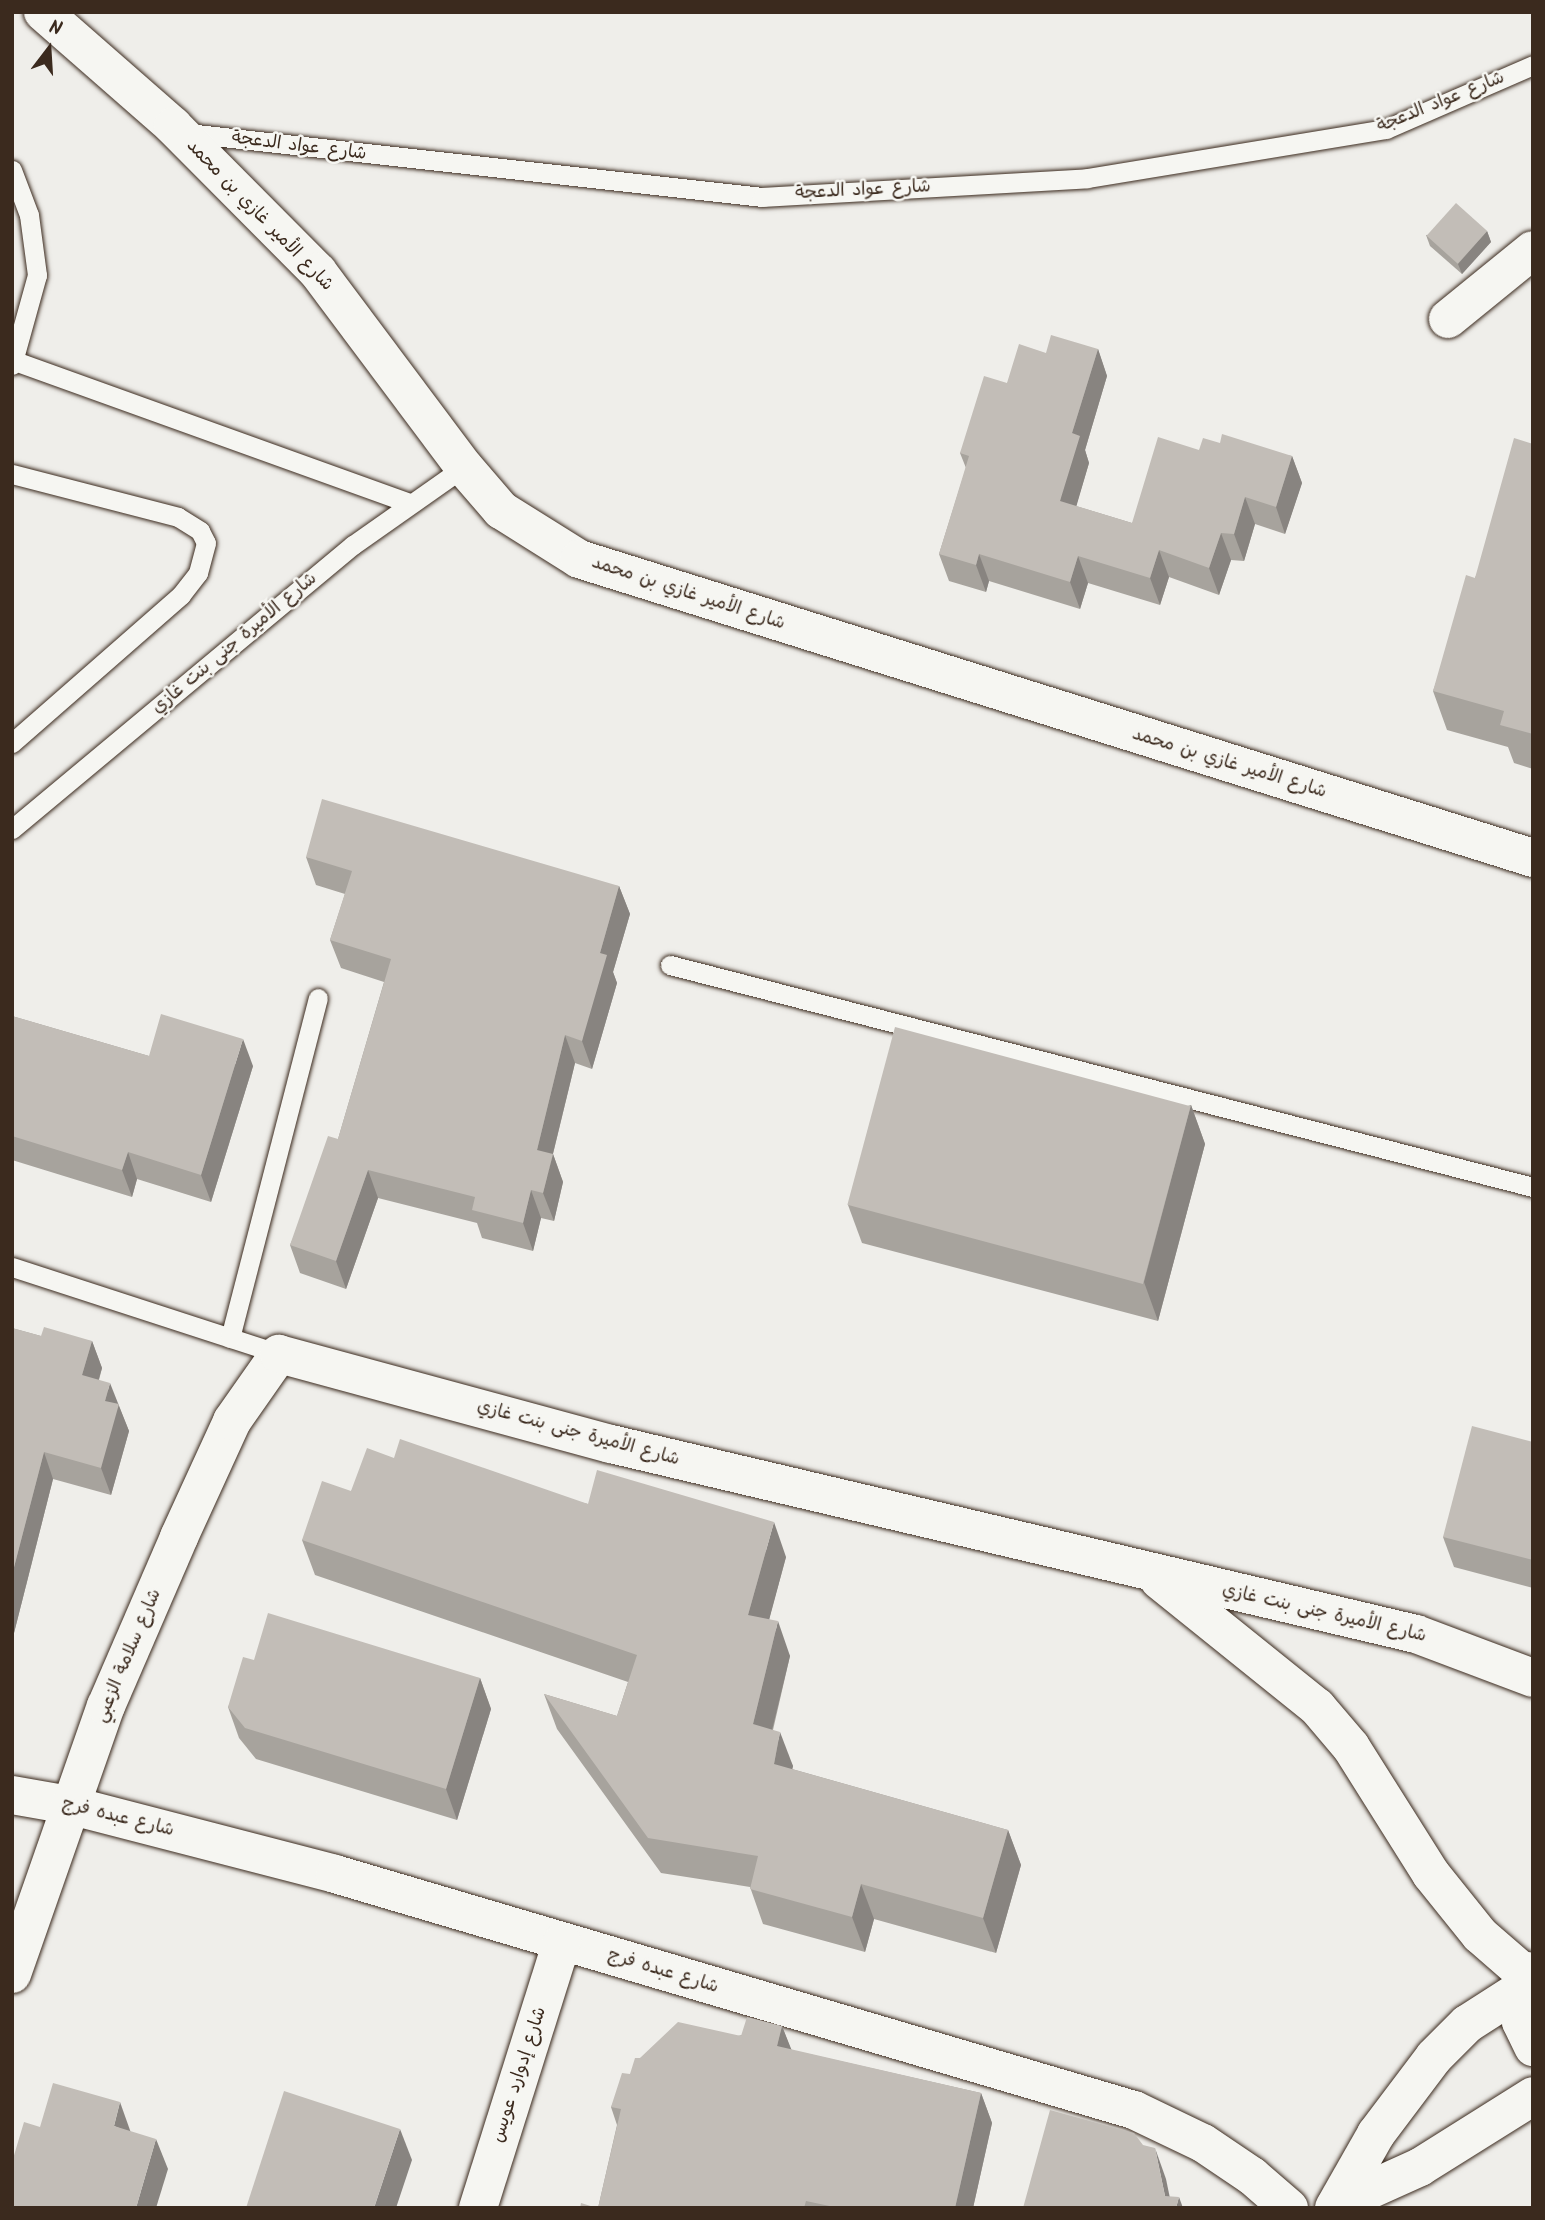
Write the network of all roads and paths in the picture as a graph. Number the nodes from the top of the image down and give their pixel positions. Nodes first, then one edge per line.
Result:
1 (43, 12) edge
2 (1533, 65) edge
3 (179, 132) junction
4 (12, 170) edge
5 (1533, 250) edge
6 (1448, 320) dead end
7 (13, 362) edge
8 (464, 467) junction
9 (12, 474) edge
10 (410, 503) junction
11 (12, 743) edge
12 (12, 829) edge
13 (1533, 858) edge
14 (670, 965) dead end
15 (318, 998) dead end
16 (1533, 1187) edge
17 (12, 1267) edge
18 (230, 1338) junction
19 (279, 1354) junction
20 (1151, 1575) junction
21 (1533, 1678) edge
22 (12, 1795) edge
23 (69, 1805) junction
24 (562, 1942) junction
25 (12, 1973) edge
26 (1526, 1976) edge
27 (1533, 2047) edge
28 (1533, 2096) edge
29 (1335, 2206) edge
30 (478, 2208) edge
31 (1289, 2208) edge

1 - 3 street, شارع الأمير غازي بن محمد
2 - 3 lane, شارع عواد الدعجة
3 - 8 street, شارع الأمير غازي بن محمد
4 - 7 lane
5 - 6 street
7 - 10 lane
8 - 10 lane, شارع الأميرة جنى بنت غازي
8 - 13 street, شارع الأمير غازي بن محمد
9 - 11 lane
10 - 12 lane, شارع الأميرة جنى بنت غازي
14 - 16 lane
15 - 18 lane
17 - 18 lane, شارع الأميرة جنى بنت غازي
18 - 19 lane, شارع الأميرة جنى بنت غازي
19 - 20 street, شارع الأميرة جنى بنت غازي
19 - 23 street, شارع سلامة الزعبي
20 - 21 street, شارع الأميرة جنى بنت غازي
20 - 26 street, شارع الأميرة جنى بنت غازي
22 - 23 street, شارع عبده فرج
23 - 24 street, شارع عبده فرج
23 - 25 street, شارع سلامة الزعبي
24 - 30 street, شارع إدوارد عويس
24 - 31 street, شارع عبده فرج
26 - 27 street
26 - 29 street
28 - 29 street

